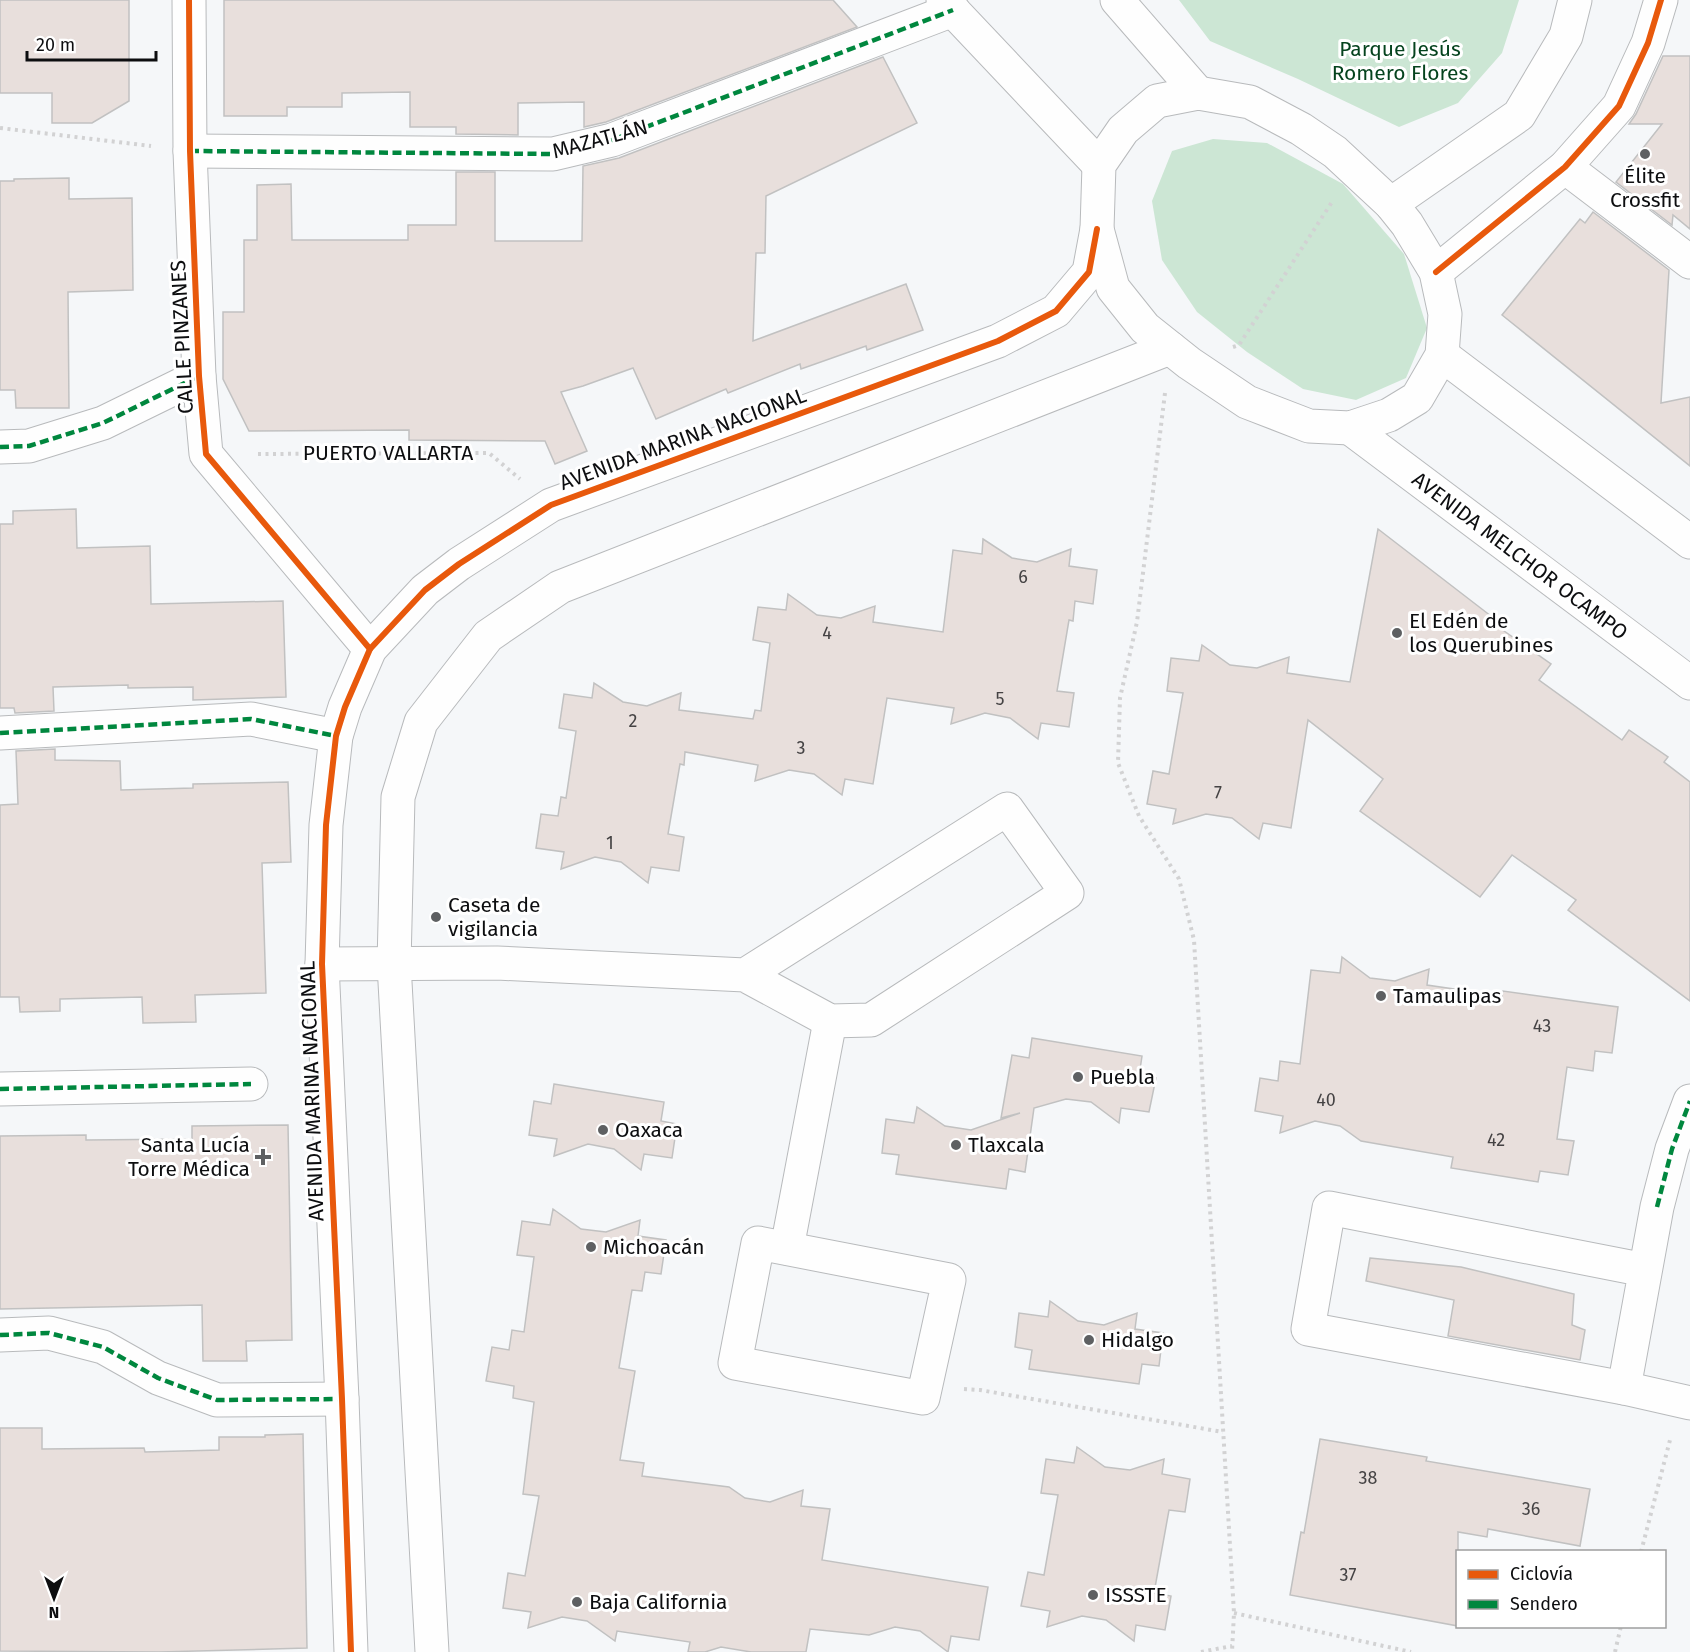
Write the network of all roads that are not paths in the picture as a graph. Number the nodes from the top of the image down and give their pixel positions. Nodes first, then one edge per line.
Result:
1 (189, 0) edge
2 (1117, 0) edge
3 (1575, 0) edge
4 (1662, 0) edge
5 (948, 5) edge
6 (1198, 93) junction
7 (190, 151) junction
8 (1099, 165) junction
9 (1565, 167) junction
10 (1391, 204) junction
11 (1097, 230) junction
12 (1690, 262) edge
13 (1436, 272) junction
14 (1179, 355) junction
15 (1442, 355) junction
16 (199, 376) junction
17 (1350, 429) junction
18 (0, 447) edge
19 (1690, 542) edge
20 (370, 649) junction
21 (1690, 683) edge
22 (0, 733) edge
23 (336, 736) junction
24 (322, 964) junction
25 (394, 964) junction
26 (745, 975) junction
27 (830, 1021) junction
28 (251, 1083) dead end
29 (0, 1089) edge
30 (1690, 1101) edge
31 (787, 1248) junction
32 (1646, 1270) junction
33 (0, 1335) edge
34 (1624, 1388) junction
35 (342, 1399) junction
36 (1684, 1402) edge
37 (351, 1652) edge
38 (432, 1652) edge

1 - 7 street, CALLE PINZANES
2 - 6 street
3 - 10 street
4 - 9 street
5 - 7 street, MAZATLÁN
5 - 8 street
6 - 8 street
6 - 10 street
7 - 16 street, CALLE PINZANES
8 - 11 street
9 - 12 street
9 - 13 street
10 - 13 street
11 - 14 street
11 - 20 street, AVENIDA MARINA NACIONAL
13 - 15 street
14 - 17 street
14 - 25 street
15 - 17 street
15 - 19 street
16 - 18 street
16 - 20 street, CALLE PINZANES
17 - 21 street, AVENIDA MELCHOR OCAMPO
20 - 23 street, AVENIDA MARINA NACIONAL
22 - 23 street
23 - 24 street, AVENIDA MARINA NACIONAL
24 - 25 street
24 - 35 street, AVENIDA MARINA NACIONAL
25 - 26 street
25 - 38 street
26 - 27 street
26 - 27 street
27 - 31 street
28 - 29 street
30 - 32 street
31 - 31 street
32 - 34 street
32 - 34 street
33 - 35 street
34 - 36 street
35 - 37 street, AVENIDA MARINA NACIONAL

